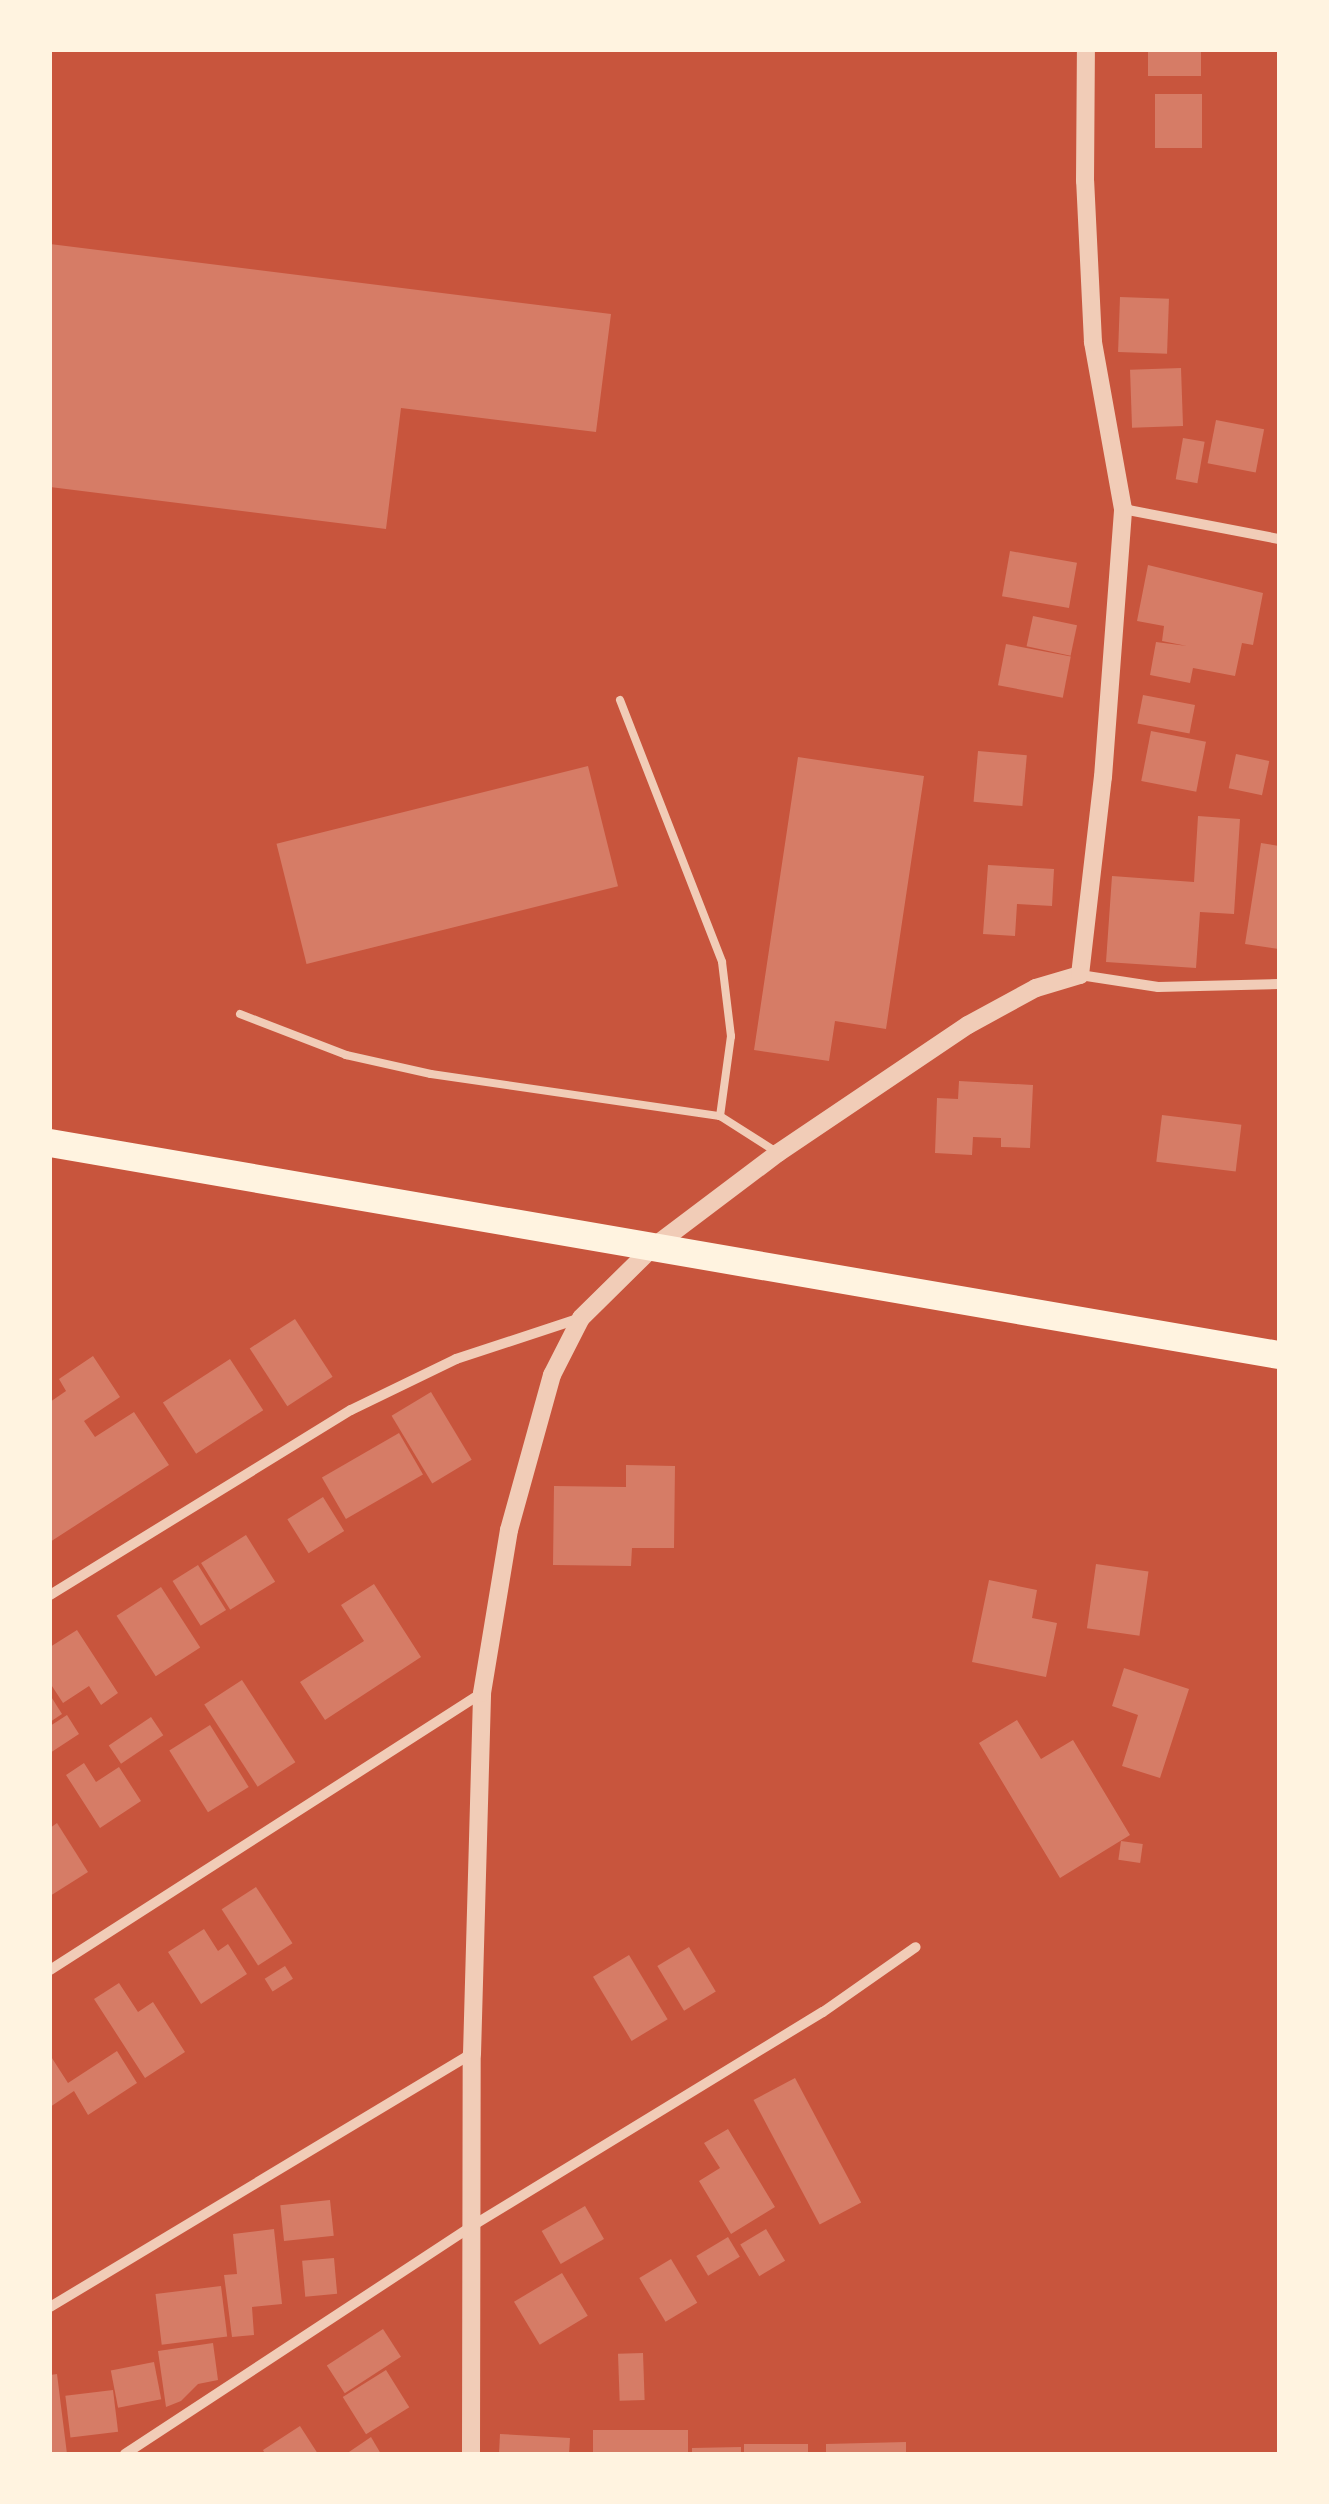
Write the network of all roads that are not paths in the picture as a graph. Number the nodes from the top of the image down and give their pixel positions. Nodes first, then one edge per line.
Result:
1 (1086, 50) edge
2 (1122, 509) junction
3 (1279, 539) edge
4 (620, 700) dead end
5 (1080, 975) junction
6 (1279, 984) edge
7 (240, 1014) dead end
8 (720, 1116) junction
9 (50, 1143) edge
10 (778, 1153) junction
11 (652, 1248) junction
12 (581, 1318) junction
13 (1279, 1355) edge
14 (50, 1595) edge
15 (482, 1694) junction
16 (916, 1947) dead end
17 (50, 1970) edge
18 (472, 2054) junction
19 (472, 2226) junction
20 (50, 2306) edge
21 (125, 2454) edge
22 (471, 2454) edge

1 - 2 street
2 - 3 street
2 - 5 street
4 - 8 lane
5 - 6 street
5 - 10 street
7 - 8 lane
8 - 10 lane
9 - 11 highway
10 - 11 street
11 - 12 street
11 - 13 highway
12 - 14 street
12 - 15 street
15 - 17 street
15 - 18 street
16 - 19 street
18 - 19 street
18 - 20 street
19 - 21 street
19 - 22 street

